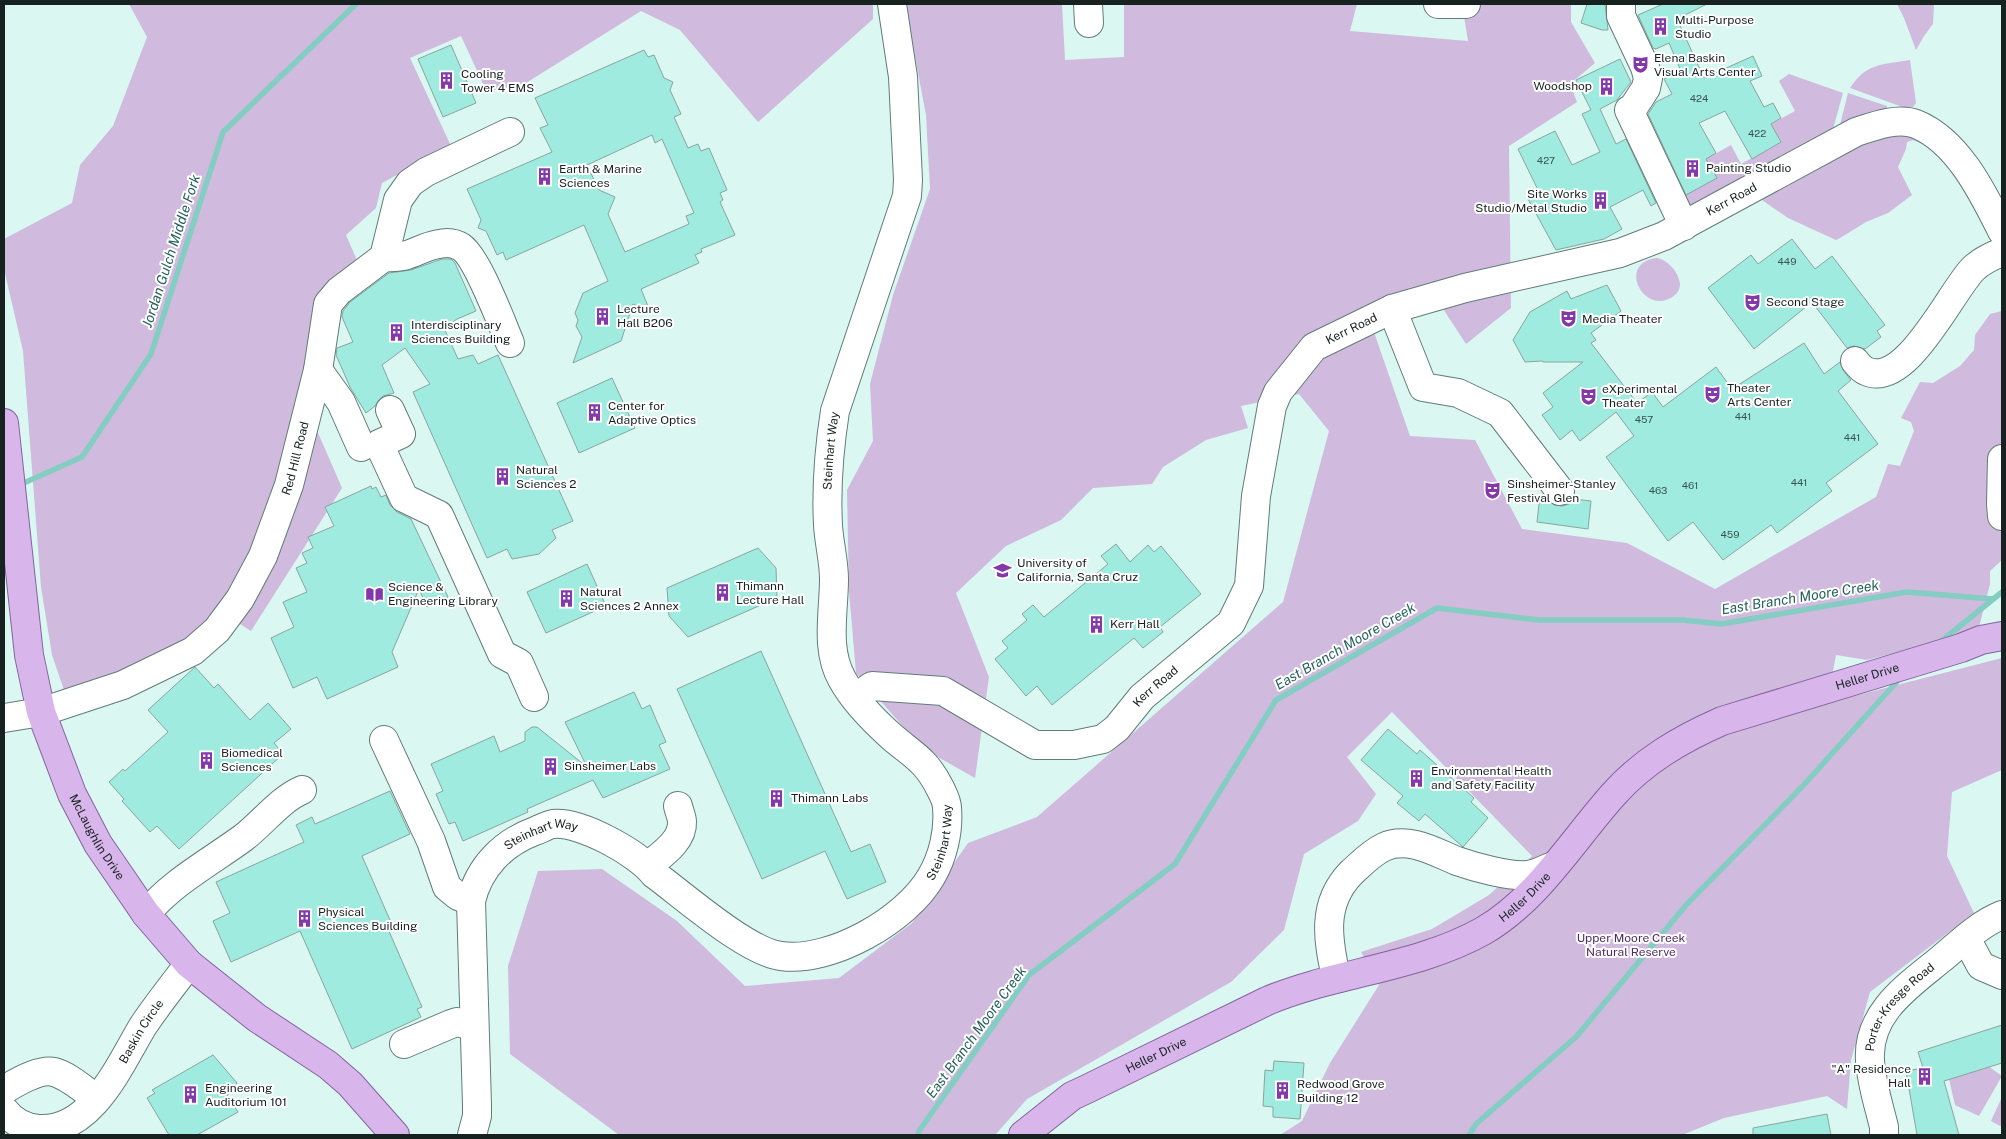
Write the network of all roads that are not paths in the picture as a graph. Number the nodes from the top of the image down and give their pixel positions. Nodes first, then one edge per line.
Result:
1 (892, 4) edge
2 (1438, 4) edge
3 (1466, 4) edge
4 (1621, 4) edge
5 (510, 132) dead end
6 (1684, 226) junction
7 (2002, 231) edge
8 (2002, 252) edge
9 (384, 257) junction
10 (1392, 310) junction
11 (510, 344) dead end
12 (1855, 361) dead end
13 (318, 370) junction
14 (390, 410) dead end
15 (4, 423) edge
16 (361, 447) dead end
17 (2002, 459) edge
18 (1560, 492) dead end
19 (2002, 516) edge
20 (2002, 636) edge
21 (534, 697) dead end
22 (855, 698) junction
23 (41, 712) junction
24 (4, 718) edge
25 (384, 740) dead end
26 (302, 790) dead end
27 (678, 806) dead end
28 (648, 866) junction
29 (1553, 866) junction
30 (471, 901) junction
31 (146, 914) junction
32 (2002, 915) edge
33 (1966, 938) junction
34 (189, 964) junction
35 (2002, 975) edge
36 (1336, 977) junction
37 (474, 1026) junction
38 (404, 1044) dead end
39 (4, 1090) edge
40 (97, 1099) junction
41 (4, 1110) edge
42 (475, 1134) edge
43 (395, 1135) edge
44 (1023, 1135) edge
45 (1884, 1135) edge

1 - 22 street, Steinhart Way
2 - 3 street
4 - 6 street
5 - 9 street
6 - 7 street, Kerr Road
6 - 10 street, Kerr Road
8 - 12 street
9 - 11 street
9 - 13 street, Red Hill Road
10 - 18 street
10 - 22 street, Kerr Road
13 - 16 street
13 - 23 street, Red Hill Road
14 - 21 street
15 - 23 main road, McLaughlin Drive
17 - 19 street
20 - 29 main road, Heller Drive
22 - 28 street, Steinhart Way
23 - 24 street, Red Hill Road
23 - 31 main road, McLaughlin Drive
25 - 30 street
26 - 31 street
27 - 28 street
28 - 30 street, Steinhart Way
29 - 36 main road, Heller Drive
29 - 36 street
30 - 37 street, Steinhart Way
31 - 34 main road, McLaughlin Drive
32 - 33 street, Porter-Kresge Road
33 - 35 street
33 - 45 street, Porter-Kresge Road
34 - 40 street, Baskin Circle
34 - 43 main road, McLaughlin Drive
36 - 44 main road, Heller Drive
37 - 38 street
37 - 42 street, Steinhart Way
39 - 40 street
40 - 41 street, Baskin Circle

